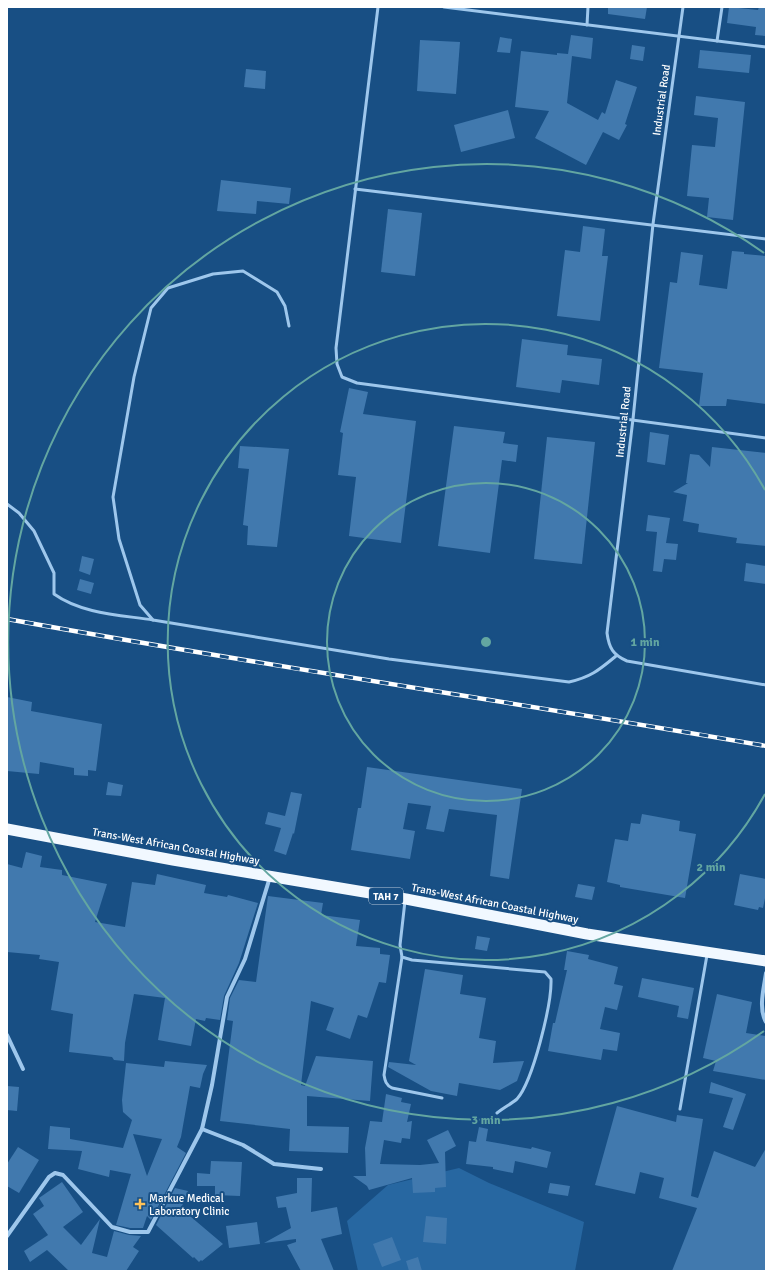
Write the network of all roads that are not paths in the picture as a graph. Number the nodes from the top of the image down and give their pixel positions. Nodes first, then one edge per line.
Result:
1 (378, 7) edge
2 (444, 7) edge
3 (588, 7) edge
4 (683, 7) edge
5 (722, 7) edge
6 (587, 25) junction
7 (679, 36) junction
8 (717, 41) junction
9 (766, 47) edge
10 (355, 189) junction
11 (653, 224) junction
12 (766, 239) edge
13 (289, 326) dead end
14 (633, 419) junction
15 (766, 438) edge
16 (7, 504) edge
17 (153, 620) junction
18 (616, 656) junction
19 (766, 685) edge
20 (7, 829) edge
21 (270, 876) junction
22 (406, 899) junction
23 (707, 952) junction
24 (402, 957) junction
25 (766, 961) edge
26 (766, 973) edge
27 (766, 1022) edge
28 (7, 1035) edge
29 (23, 1069) dead end
30 (442, 1098) dead end
31 (680, 1109) dead end
32 (497, 1113) dead end
33 (202, 1129) junction
34 (321, 1169) dead end
35 (7, 1236) edge

1 - 10 lane
2 - 6 lane
3 - 6 lane
4 - 7 lane, Industrial Road
5 - 8 lane
6 - 7 lane
7 - 8 lane
7 - 11 lane, Industrial Road
8 - 9 lane
10 - 11 lane
10 - 14 lane
11 - 12 lane
11 - 14 lane, Industrial Road
13 - 17 lane
14 - 15 lane
14 - 18 lane, Industrial Road
16 - 17 lane
17 - 18 lane
18 - 19 lane
20 - 21 highway, Trans-West African Coastal Highway / TAH 7
21 - 22 highway, Trans-West African Coastal Highway / TAH 7
21 - 33 street
22 - 23 highway, Trans-West African Coastal Highway / TAH 7
22 - 24 lane
23 - 25 highway, Trans-West African Coastal Highway / TAH 7
23 - 31 lane
24 - 30 lane
24 - 32 lane
26 - 27 street
28 - 29 street
33 - 34 street
33 - 35 street

